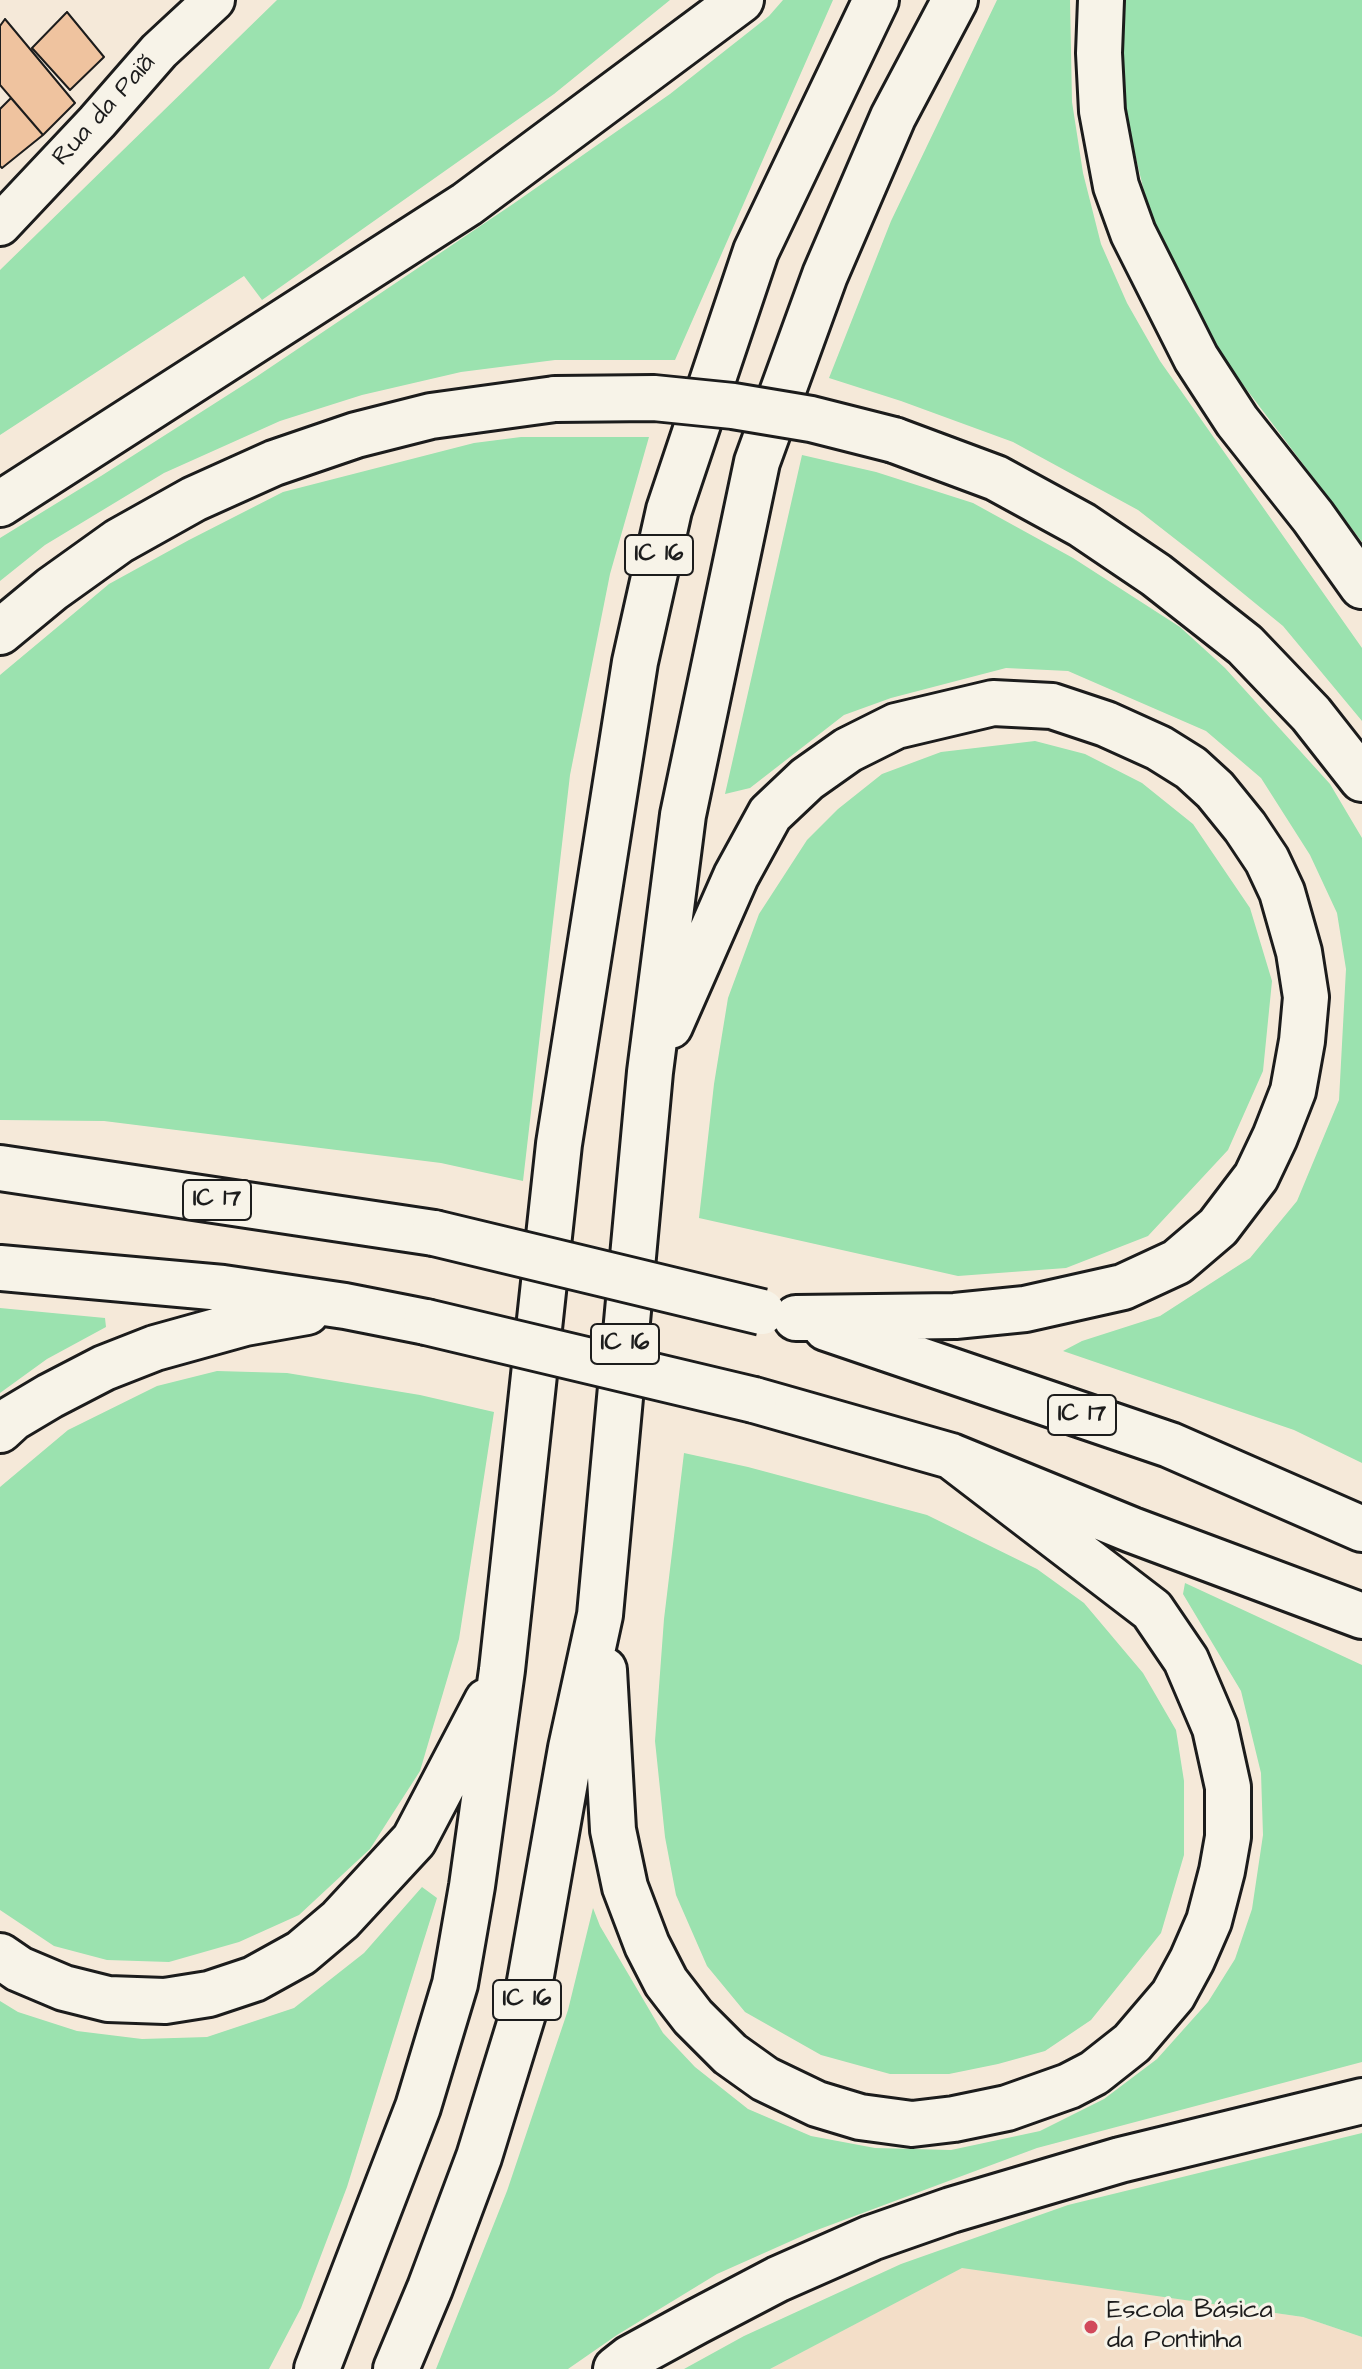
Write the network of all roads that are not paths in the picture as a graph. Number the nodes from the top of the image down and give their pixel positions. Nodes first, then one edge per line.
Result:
1 (214, 0) edge
2 (741, 0) edge
3 (876, 0) edge
4 (955, 0) edge
5 (1101, 0) edge
6 (0, 225) edge
7 (0, 504) edge
8 (1362, 586) edge
9 (0, 632) edge
10 (1362, 779) edge
11 (650, 1072) junction
12 (0, 1168) edge
13 (0, 1268) edge
14 (345, 1306) junction
15 (779, 1315) junction
16 (0, 1430) edge
17 (951, 1456) junction
18 (1362, 1529) edge
19 (600, 1615) junction
20 (1362, 1616) edge
21 (502, 1670) junction
22 (0, 1956) edge
23 (1362, 2101) edge
24 (317, 2369) edge
25 (396, 2369) edge
26 (616, 2369) edge

1 - 6 street, Rua da Paiã
2 - 7 highway
3 - 21 highway, IC 16
4 - 11 highway, IC 16
5 - 8 highway
9 - 10 highway, bridge
11 - 15 highway
11 - 19 highway, IC 16
12 - 15 highway, IC 17, bridge
13 - 14 highway
14 - 16 highway
14 - 17 highway, bridge
15 - 18 highway, IC 17
17 - 19 highway
17 - 20 highway
19 - 25 highway, IC 16
21 - 22 highway
21 - 24 highway, IC 16
23 - 26 highway

